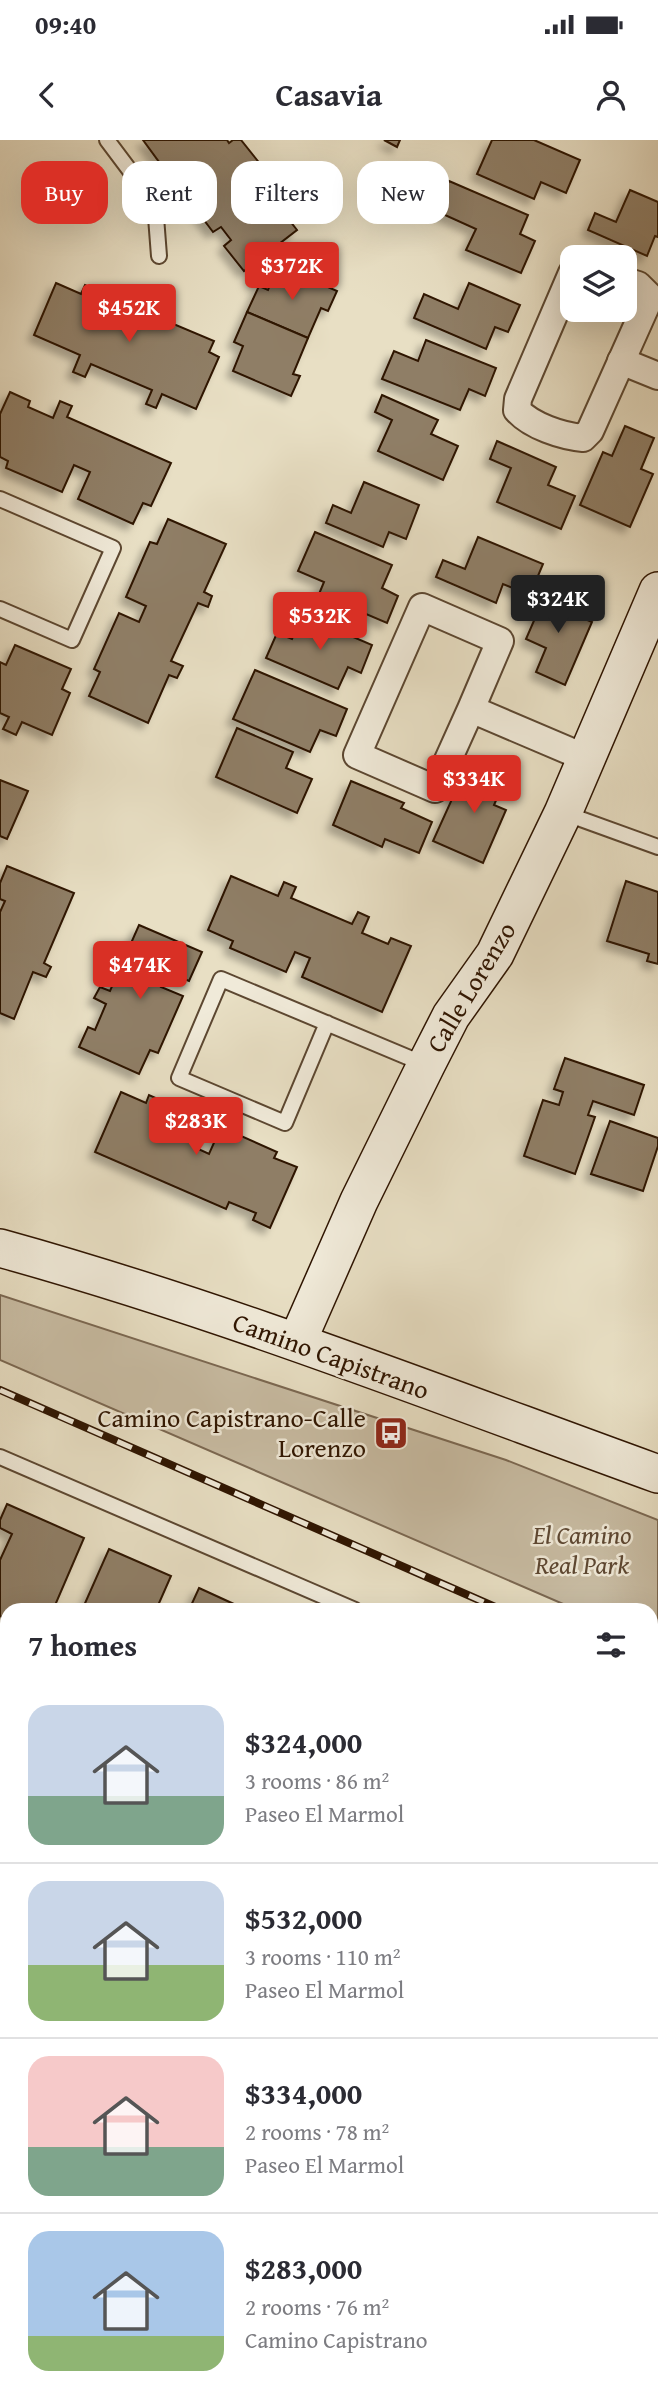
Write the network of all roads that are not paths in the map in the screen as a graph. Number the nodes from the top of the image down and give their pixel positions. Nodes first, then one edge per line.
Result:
1 (107, 140) edge
2 (159, 256) dead end
3 (637, 285) edge
4 (560, 301) edge
5 (621, 361) junction
6 (658, 376) edge
7 (0, 499) edge
8 (658, 591) edge
9 (0, 610) edge
10 (471, 709) junction
11 (586, 758) junction
12 (563, 813) junction
13 (658, 847) edge
14 (327, 1023) junction
15 (426, 1065) junction
16 (0, 1248) edge
17 (297, 1342) junction
18 (0, 1457) edge
19 (658, 1474) edge
20 (339, 1603) edge

1 - 2 lane
3 - 5 street
4 - 5 street
5 - 6 street
7 - 9 lane
8 - 11 street, Calle Lorenzo
10 - 10 street
10 - 11 street
11 - 12 street, Calle Lorenzo
12 - 13 lane
12 - 15 street, Calle Lorenzo
14 - 14 lane
14 - 15 lane
15 - 17 street, Calle Lorenzo
16 - 17 street, Camino Capistrano
17 - 19 street, Camino Capistrano
18 - 20 lane

